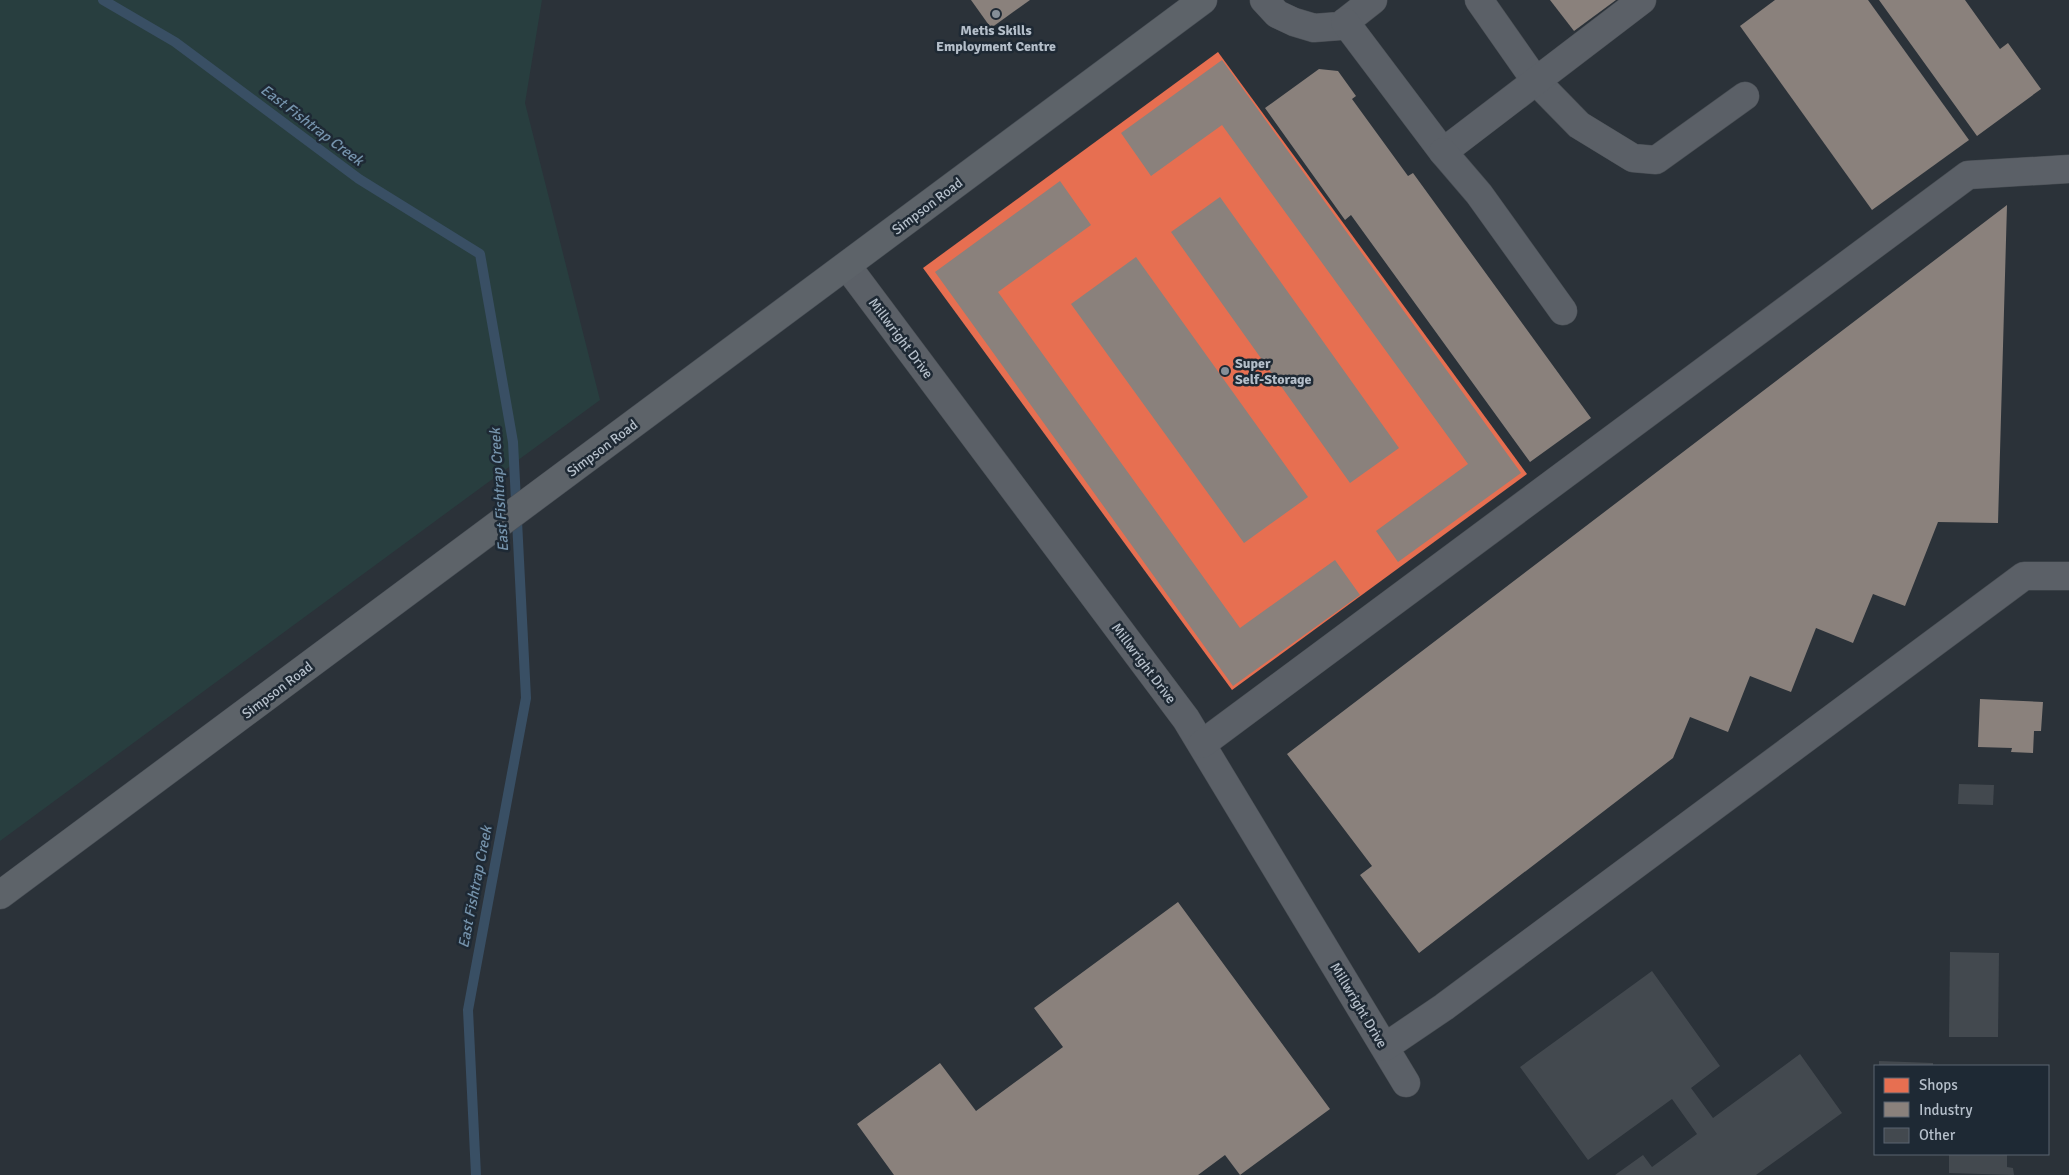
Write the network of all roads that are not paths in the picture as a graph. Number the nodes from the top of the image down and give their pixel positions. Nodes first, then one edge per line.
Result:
1 (1203, 0) edge
2 (1264, 0) edge
3 (1373, 0) edge
4 (1479, 0) edge
5 (1642, 0) edge
6 (1345, 22) junction
7 (1535, 80) junction
8 (1745, 96) dead end
9 (1443, 152) junction
10 (2069, 169) edge
11 (847, 266) junction
12 (1564, 311) dead end
13 (2069, 576) edge
14 (1202, 744) junction
15 (0, 895) edge
16 (1384, 1047) junction
17 (1406, 1083) dead end

1 - 11 main road, Simpson Road
2 - 6 street
3 - 6 street
4 - 7 street
5 - 7 street
6 - 9 street
7 - 8 street
7 - 9 street
9 - 12 street
10 - 14 street
11 - 14 street, Millwright Drive
11 - 15 main road, Simpson Road
13 - 16 street
14 - 16 street, Millwright Drive
16 - 17 street, Millwright Drive

